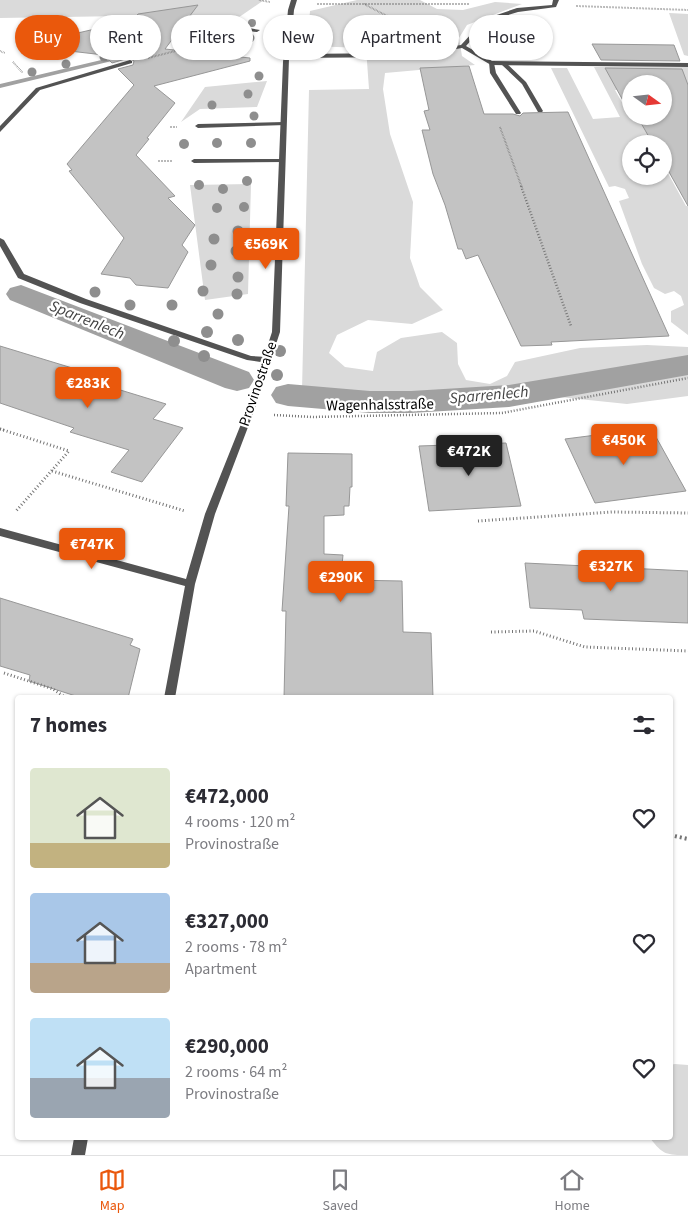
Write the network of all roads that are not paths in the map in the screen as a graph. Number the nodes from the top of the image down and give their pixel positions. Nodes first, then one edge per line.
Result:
1 (294, 0) edge
2 (556, 0) edge
3 (291, 15) edge
4 (253, 30) edge
5 (257, 30) dead end
6 (463, 46) junction
7 (333, 56) edge
8 (287, 60) edge
9 (130, 62) road end
10 (491, 63) junction
11 (503, 63) junction
12 (688, 65) edge
13 (540, 111) dead end
14 (518, 114) dead end
15 (284, 124) junction
16 (198, 126) dead end
17 (0, 130) edge
18 (194, 161) dead end
19 (282, 161) junction
20 (0, 240) edge
21 (267, 360) junction
22 (0, 532) edge
23 (190, 584) junction
24 (170, 695) edge
25 (81, 1140) edge
26 (78, 1155) edge

1 - 3 street, Provinostraße
2 - 6 street
4 - 5 street
6 - 7 street
6 - 10 street
8 - 15 street, Provinostraße
9 - 17 street
10 - 11 street
10 - 14 street
11 - 12 street
11 - 13 street
15 - 16 street
15 - 19 street, Provinostraße
18 - 19 street
19 - 21 street, Provinostraße
20 - 21 street
21 - 23 street, Provinostraße
22 - 23 street
23 - 24 street, Provinostraße
25 - 26 street

